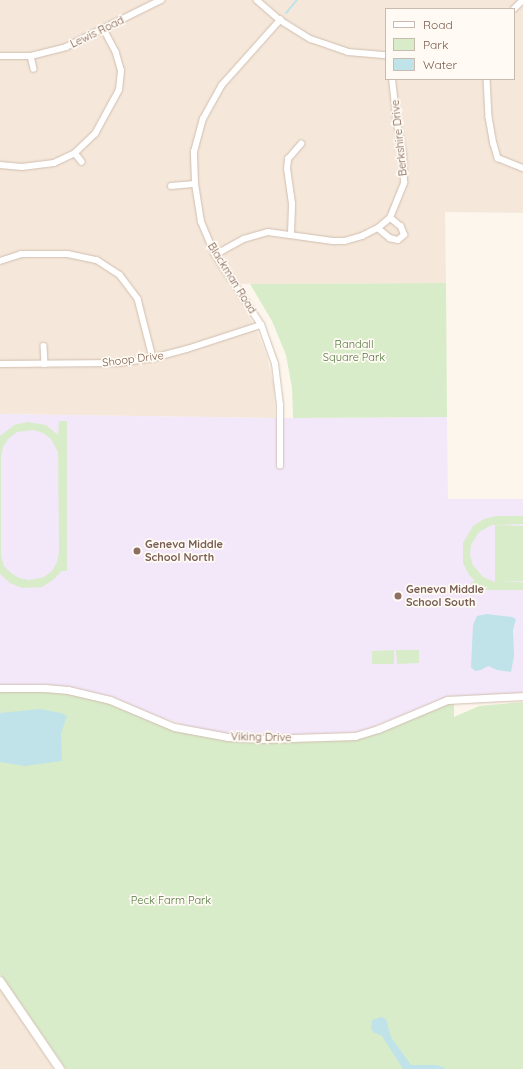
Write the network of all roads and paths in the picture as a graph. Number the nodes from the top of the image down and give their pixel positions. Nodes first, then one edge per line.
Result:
1 (161, 0) edge
2 (257, 0) edge
3 (523, 0) edge
4 (515, 8) edge
5 (280, 20) junction
6 (103, 29) junction
7 (385, 55) edge
8 (0, 56) edge
9 (31, 56) junction
10 (34, 68) dead end
11 (392, 80) edge
12 (487, 80) edge
13 (301, 144) dead end
14 (75, 153) junction
15 (82, 162) dead end
16 (0, 165) edge
17 (523, 168) edge
18 (195, 184) junction
19 (171, 186) dead end
20 (390, 218) junction
21 (378, 228) junction
22 (291, 234) junction
23 (215, 255) junction
24 (0, 261) edge
25 (261, 325) junction
26 (44, 346) dead end
27 (152, 358) junction
28 (0, 364) edge
29 (45, 364) junction
30 (280, 466) dead end
31 (0, 688) edge
32 (523, 696) edge
33 (0, 981) edge
34 (60, 1069) edge

1 - 6 street, Lewis Road
2 - 5 street
3 - 4 street
5 - 7 street
5 - 18 street, Blackman Road
6 - 9 street, Lewis Road
6 - 14 street
8 - 9 street, Lewis Road
9 - 10 street
11 - 20 street, Berkshire Drive
12 - 17 street
13 - 22 street
14 - 15 street
14 - 16 street
18 - 19 street
18 - 23 street, Blackman Road
20 - 21 street, Berkshire Drive
20 - 21 street
21 - 22 street, Berkshire Drive
22 - 23 street, Berkshire Drive
23 - 25 street, Blackman Road
24 - 27 street
25 - 27 street, Shoop Drive
25 - 30 street, Blackman Road
26 - 29 street
27 - 29 street, Shoop Drive
28 - 29 street, Shoop Drive
31 - 32 street, Viking Drive
33 - 34 main road

